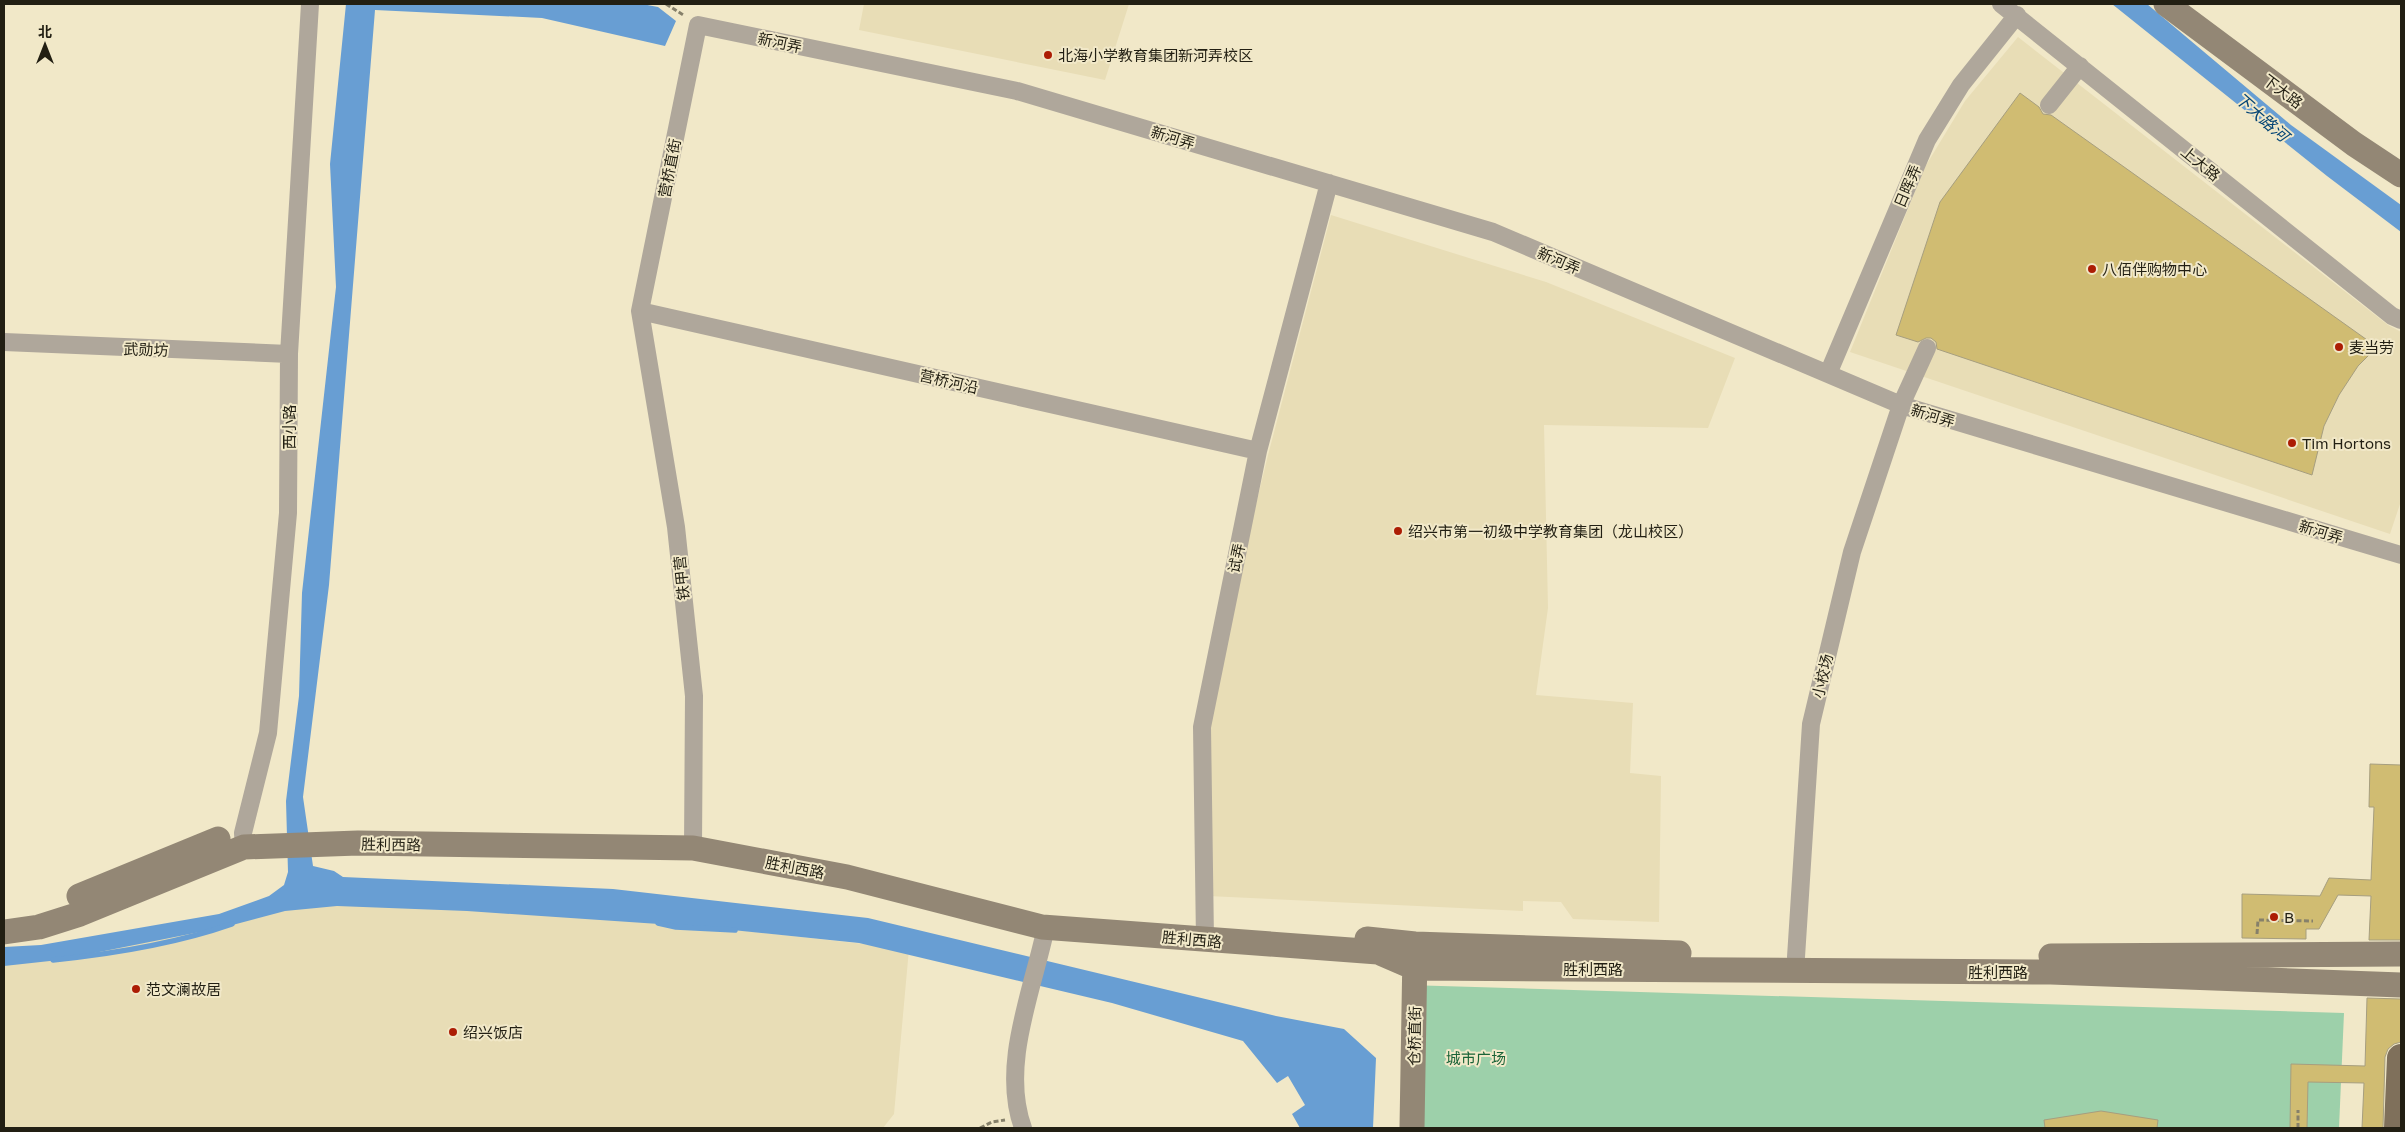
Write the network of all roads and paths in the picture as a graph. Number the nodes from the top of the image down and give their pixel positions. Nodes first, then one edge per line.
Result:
1 (310, 4) edge
2 (2001, 4) edge
3 (2166, 4) edge
4 (2016, 15) junction
5 (698, 25) joint
6 (2080, 66) junction
7 (2049, 105) dead end
8 (2401, 175) edge
9 (1328, 183) junction
10 (640, 311) junction
11 (2401, 320) edge
12 (4, 342) edge
13 (1927, 348) dead end
14 (289, 354) junction
15 (1828, 374) junction
16 (1901, 406) junction
17 (1258, 451) junction
18 (2401, 554) edge
19 (244, 840) junction
20 (694, 841) junction
21 (4, 916) edge
22 (2313, 921) dead end
23 (1046, 927) junction
24 (4, 932) edge
25 (1204, 933) junction
26 (2257, 937) dead end
27 (2401, 954) edge
28 (1415, 956) junction
29 (1796, 957) junction
30 (2401, 985) edge
31 (2401, 1058) edge
32 (2298, 1110) dead end
33 (1020, 1121) edge
34 (980, 1128) edge
35 (1412, 1128) edge
36 (2298, 1128) edge
37 (2398, 1128) edge

1 - 14 street, 西小路
2 - 4 street, 上大路
3 - 8 main road, 下大路
4 - 6 street, 上大路
4 - 15 street, 日晖弄
5 - 9 street, 新河弄
5 - 10 street, 营桥直街
6 - 7 street
6 - 11 street, 上大路
9 - 15 street, 新河弄
9 - 17 street, 试弄
10 - 17 street, 营桥河沿
10 - 20 street, 铁甲营
12 - 14 street, 武勋坊
13 - 16 street, 小校场
14 - 19 street, 西小路
15 - 16 street, 新河弄
16 - 18 street, 新河弄
16 - 29 street, 小校场
17 - 25 street, 试弄
19 - 20 main road, 胜利西路
19 - 21 main road, 胜利西路
19 - 24 main road, 胜利西路
20 - 23 main road, 胜利西路
20 - 25 main road, 胜利西路
22 - 26 path
23 - 25 main road, 胜利西路
23 - 33 street
25 - 28 main road, 胜利西路
27 - 29 main road, 胜利西路
28 - 29 main road, 胜利西路
28 - 30 main road, 胜利西路
28 - 35 main road, 仓桥直街
31 - 37 main road
32 - 36 path
33 - 34 path

